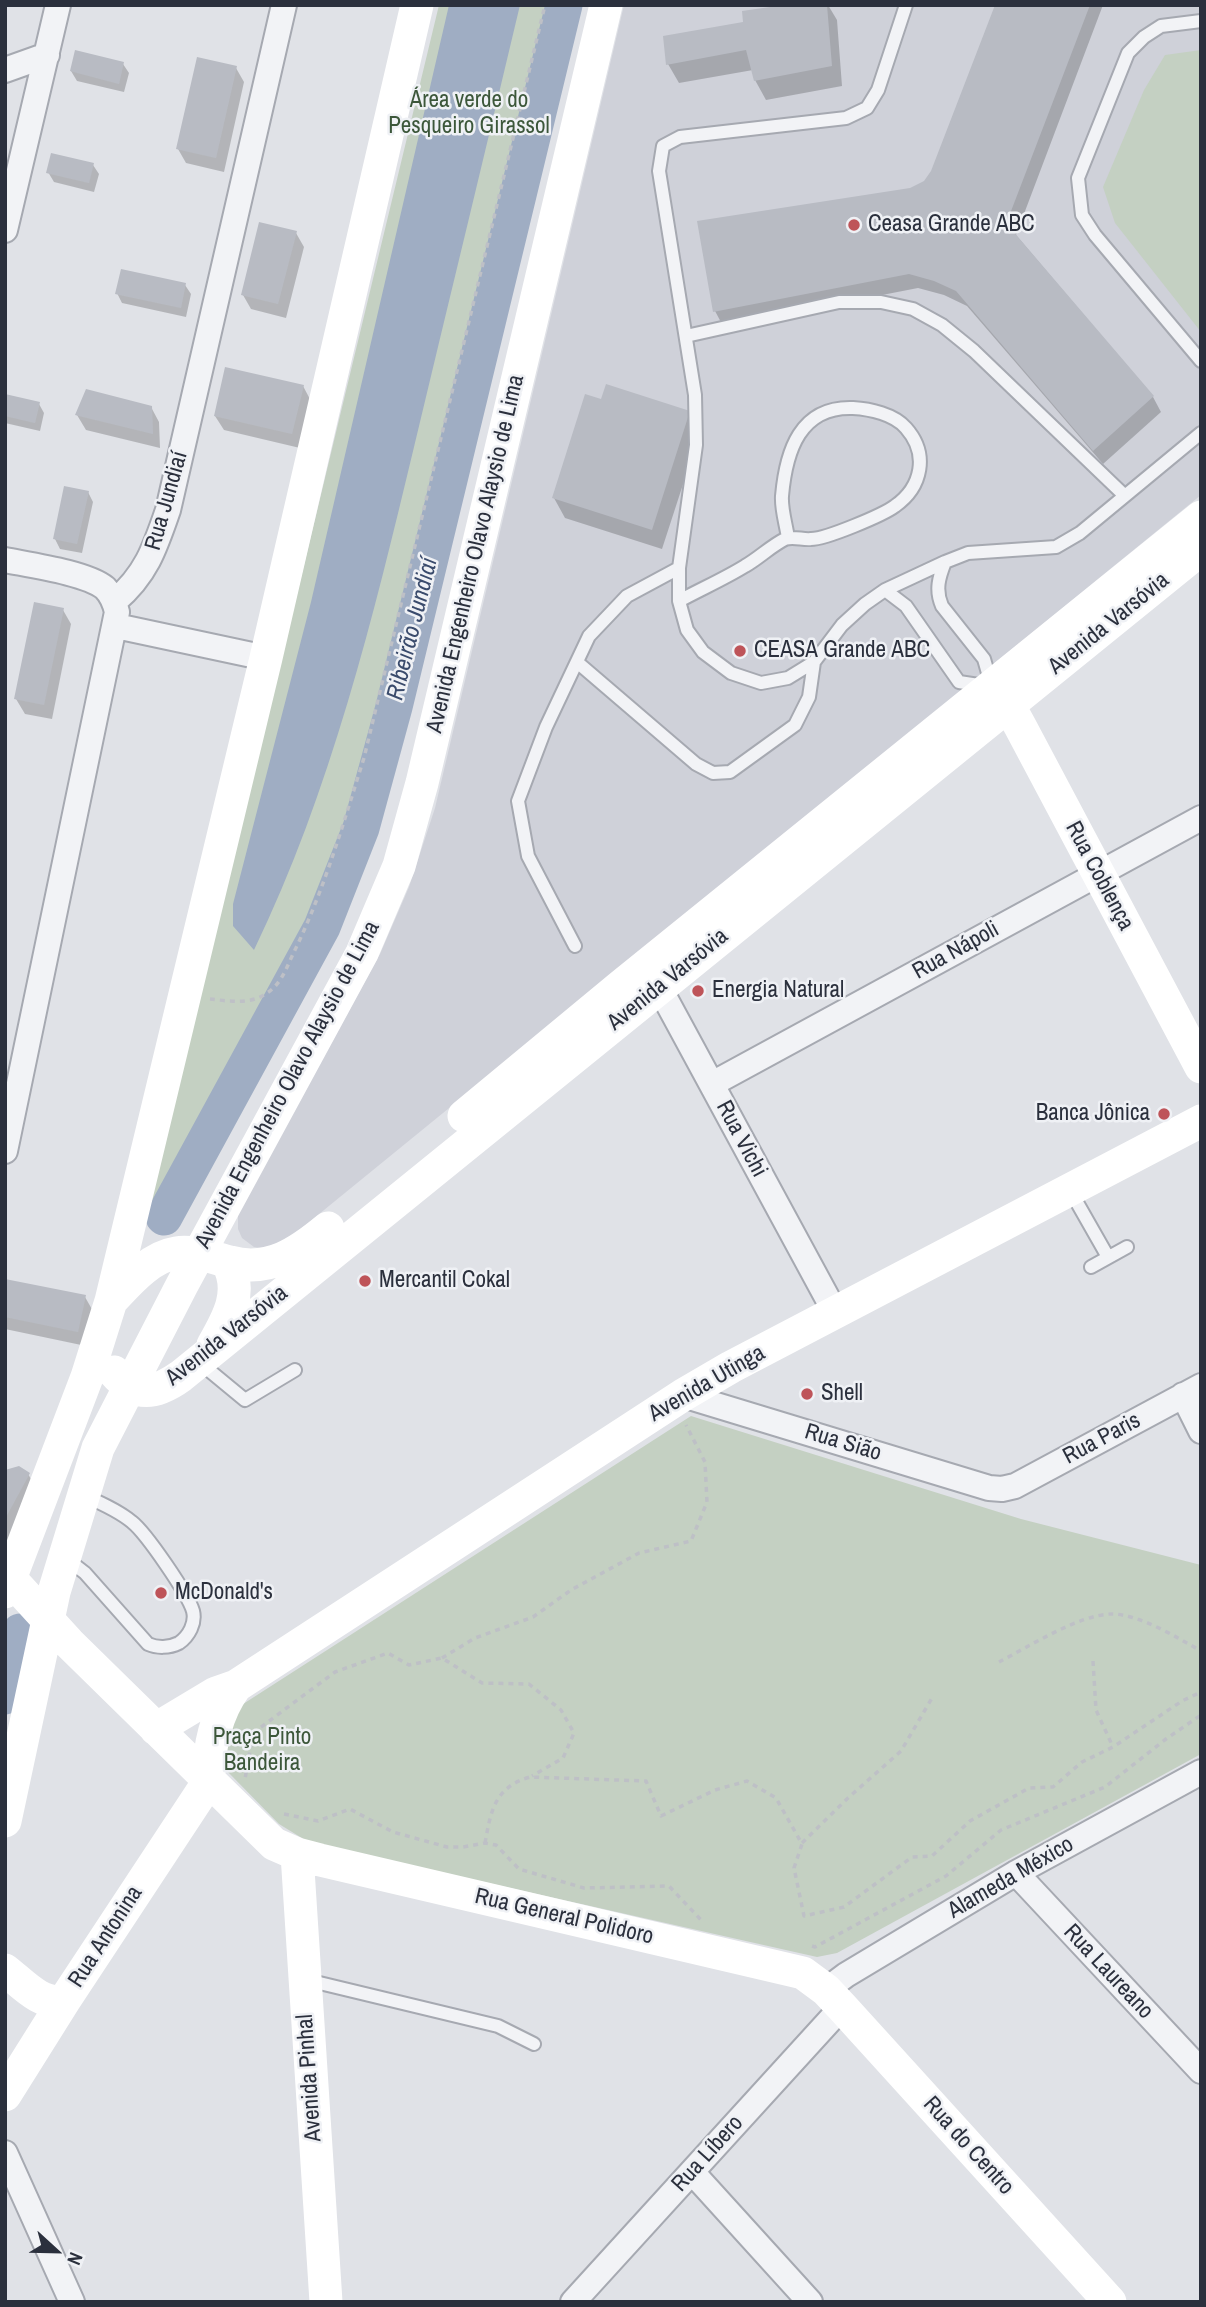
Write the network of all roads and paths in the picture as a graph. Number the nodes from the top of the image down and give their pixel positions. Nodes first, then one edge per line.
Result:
1 (58, 5) edge
2 (284, 5) edge
3 (417, 5) edge
4 (545, 5) edge
5 (606, 5) edge
6 (906, 5) edge
7 (1201, 21) edge
8 (47, 55) junction
9 (5, 70) edge
10 (5, 230) edge
11 (686, 336) junction
12 (1201, 361) edge
13 (1201, 433) edge
14 (1124, 495) junction
15 (1201, 517) edge
16 (788, 538) junction
17 (1201, 549) edge
18 (5, 560) edge
19 (945, 562) junction
20 (679, 568) junction
21 (885, 590) junction
22 (115, 601) junction
23 (679, 601) junction
24 (116, 626) junction
25 (267, 658) junction
26 (577, 662) junction
27 (814, 662) junction
28 (1000, 696) junction
29 (1201, 818) edge
30 (1097, 873) junction
31 (575, 946) dead end
32 (653, 976) junction
33 (205, 998) dead end
34 (1201, 1068) edge
35 (712, 1084) junction
36 (1201, 1121) edge
37 (5, 1151) edge
38 (1069, 1189) junction
39 (1127, 1247) dead end
40 (1108, 1257) junction
41 (213, 1258) junction
42 (1091, 1267) dead end
43 (111, 1301) junction
44 (836, 1314) junction
45 (100, 1343) junction
46 (202, 1359) junction
47 (295, 1370) dead end
48 (129, 1385) junction
49 (1192, 1390) edge
50 (679, 1398) junction
51 (1201, 1431) edge
52 (1002, 1489) joint
53 (82, 1495) junction
54 (64, 1556) junction
55 (6, 1581) edge
56 (48, 1622) junction
57 (1201, 1651) edge
58 (442, 1658) junction
59 (1093, 1661) dead end
60 (999, 1662) dead end
61 (236, 1686) junction
62 (1201, 1692) edge
63 (932, 1698) dead end
64 (1201, 1715) edge
65 (216, 1727) junction
66 (156, 1729) junction
67 (253, 1732) junction
68 (1114, 1747) junction
69 (1201, 1772) edge
70 (530, 1777) junction
71 (209, 1782) junction
72 (253, 1787) dead end
73 (280, 1814) dead end
74 (5, 1821) edge
75 (485, 1843) junction
76 (802, 1843) junction
77 (297, 1854) junction
78 (1016, 1873) junction
79 (712, 1923) dead end
80 (802, 1944) dead end
81 (5, 1970) edge
82 (304, 1979) junction
83 (834, 1999) junction
84 (64, 2001) junction
85 (534, 2044) dead end
86 (1201, 2071) edge
87 (5, 2095) edge
88 (5, 2153) edge
89 (692, 2172) junction
90 (72, 2302) edge
91 (326, 2302) edge
92 (573, 2302) edge
93 (810, 2302) edge
94 (1110, 2302) edge

1 - 8 street
2 - 22 street, Rua Jundiaí
3 - 25 main road
4 - 33 path
5 - 41 main road, Avenida Engenheiro Olavo Alaysio de Lima
6 - 11 lane
7 - 12 lane
8 - 9 street
8 - 10 street
11 - 14 lane
11 - 20 lane
13 - 14 lane
14 - 19 lane
15 - 28 main road, Avenida Varsóvia
16 - 16 lane
16 - 23 lane
17 - 28 main road, Avenida Varsóvia
18 - 22 street
19 - 21 lane
19 - 28 lane
20 - 23 lane
20 - 26 lane
21 - 27 lane
21 - 28 lane
22 - 24 street
23 - 27 lane
24 - 25 street
24 - 37 street
25 - 43 main road
26 - 27 lane
26 - 31 lane
28 - 30 main road, Rua Coblença
28 - 32 main road, Avenida Varsóvia
29 - 30 street, Rua Nápoli
30 - 34 main road, Rua Coblença
30 - 35 street, Rua Nápoli
32 - 35 street, Rua Vichi
32 - 41 main road, Avenida Varsóvia
32 - 46 main road, Avenida Varsóvia
35 - 44 street, Rua Vichi
36 - 38 main road, Avenida Utinga
38 - 40 lane
38 - 44 main road, Avenida Utinga
39 - 40 lane
40 - 42 lane
41 - 43 main road, Avenida Varsóvia
41 - 46 main road
41 - 48 main road, Avenida Engenheiro Olavo Alaysio de Lima
43 - 45 main road
44 - 50 main road, Avenida Utinga
45 - 48 main road
45 - 55 main road
46 - 47 lane
46 - 48 main road, Avenida Varsóvia
48 - 53 main road, Avenida Engenheiro Olavo Alaysio de Lima
49 - 51 street
49 - 52 street, Rua Paris
50 - 52 street, Rua Sião
50 - 58 path
50 - 61 main road, Avenida Utinga
53 - 54 main road, Avenida Engenheiro Olavo Alaysio de Lima
53 - 54 lane
54 - 56 main road, Avenida Engenheiro Olavo Alaysio de Lima
55 - 56 main road
56 - 66 main road
56 - 74 main road, Avenida Engenheiro Olavo Alaysio de Lima
57 - 60 path
58 - 67 path
58 - 70 path
59 - 68 path
61 - 65 main road, Avenida Utinga
61 - 66 main road, Avenida Utinga
62 - 68 path
63 - 76 path
64 - 80 path
65 - 67 path
65 - 71 main road, Avenida Utinga
66 - 71 main road
67 - 72 path
68 - 76 path
69 - 78 street, Alameda México
70 - 75 path
70 - 76 path
71 - 77 main road
71 - 84 main road, Rua Antonina
73 - 75 path
75 - 79 path
77 - 82 main road, Avenida Pinhal
77 - 83 main road, Rua General Polidoro
78 - 83 street, Alameda México
78 - 86 street, Rua Laureano
81 - 84 main road
82 - 85 lane
82 - 91 main road, Avenida Pinhal
83 - 89 street, Rua Líbero
83 - 94 main road, Rua do Centro
84 - 87 main road, Rua Antonina
88 - 90 street
89 - 92 street, Rua Líbero
89 - 93 street

